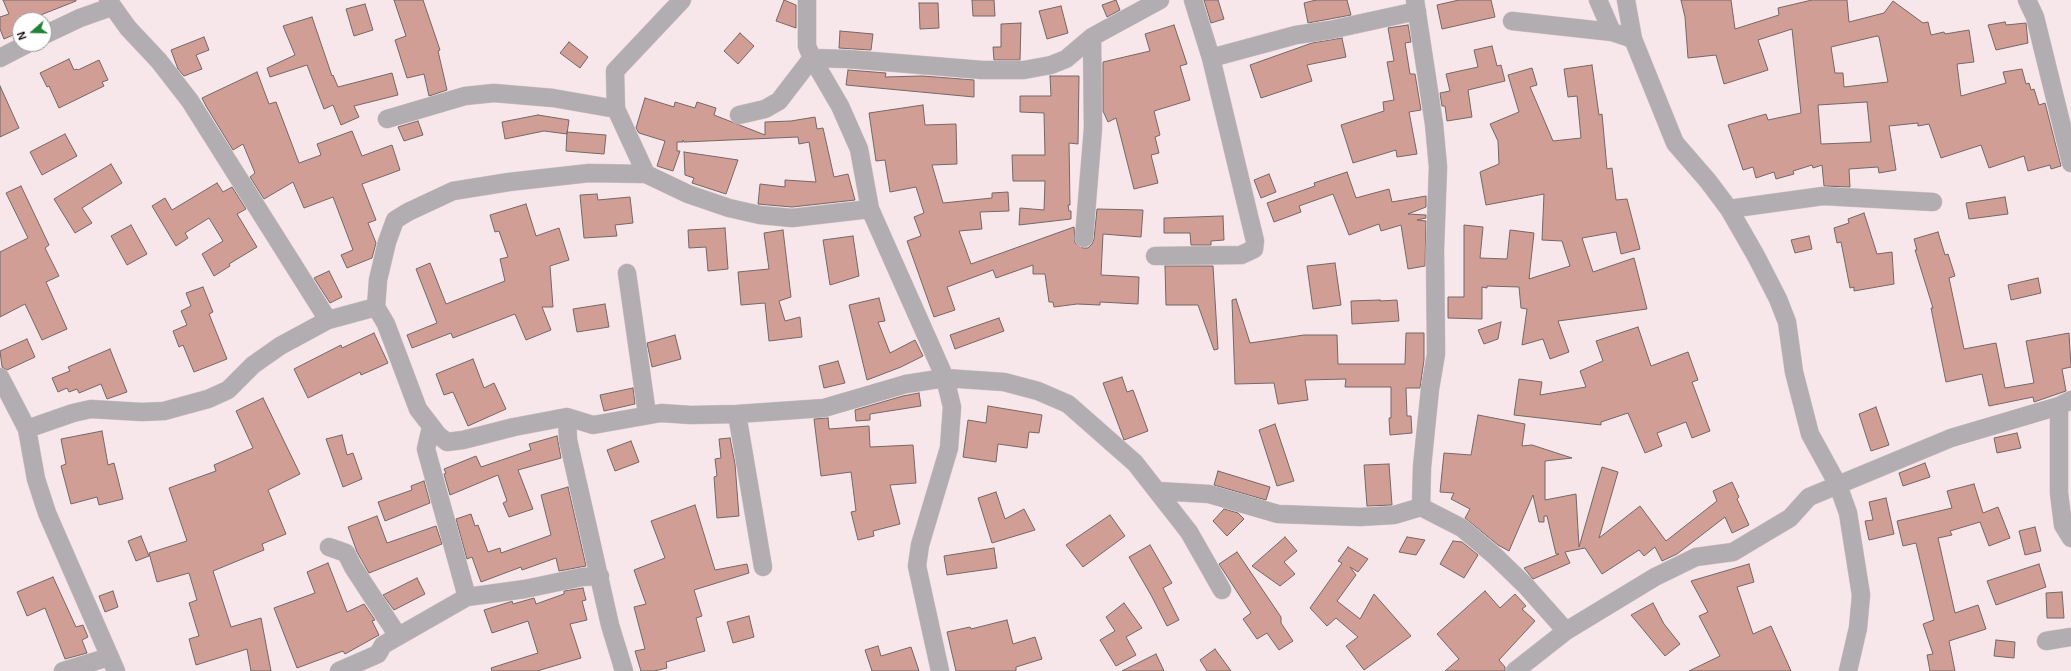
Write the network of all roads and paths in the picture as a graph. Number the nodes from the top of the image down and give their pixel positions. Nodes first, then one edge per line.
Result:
1 (682, 0) edge
2 (807, 0) edge
3 (1160, 0) edge
4 (1192, 0) edge
5 (1598, 0) edge
6 (1626, 0) edge
7 (2027, 0) edge
8 (109, 4) edge
9 (1416, 5) edge
10 (1512, 22) dead end
11 (52, 31) edge
12 (1612, 32) junction
13 (1092, 37) junction
14 (1633, 39) junction
15 (12, 52) edge
16 (0, 58) edge
17 (812, 58) junction
18 (1212, 58) junction
19 (616, 109) junction
20 (739, 115) dead end
21 (387, 119) dead end
22 (2071, 163) edge
23 (646, 174) junction
24 (1933, 202) dead end
25 (870, 209) junction
26 (1729, 209) junction
27 (1084, 238) dead end
28 (1156, 256) dead end
29 (627, 273) dead end
30 (376, 307) junction
31 (328, 320) junction
32 (0, 377) edge
33 (945, 378) junction
34 (2065, 403) edge
35 (647, 414) junction
36 (737, 414) junction
37 (567, 417) junction
38 (431, 427) junction
39 (27, 429) junction
40 (1838, 485) junction
41 (1158, 491) junction
42 (1421, 507) junction
43 (2071, 538) edge
44 (329, 547) dead end
45 (763, 568) dead end
46 (600, 576) junction
47 (1222, 590) dead end
48 (467, 597) junction
49 (1566, 631) junction
50 (398, 636) junction
51 (2071, 637) edge
52 (2046, 641) dead end
53 (112, 664) edge
54 (63, 671) edge
55 (339, 671) edge
56 (624, 671) edge
57 (940, 671) edge
58 (1515, 671) edge
59 (1848, 671) edge

1 - 19 street
2 - 17 street
3 - 13 street
4 - 18 street
5 - 12 street
6 - 14 street
7 - 22 street
8 - 11 street
8 - 31 street
9 - 18 street
9 - 42 street
10 - 12 street
12 - 14 street
13 - 17 street
13 - 27 street
14 - 26 street
15 - 16 street
17 - 20 street
17 - 25 street
18 - 28 street
19 - 21 street
19 - 23 street
23 - 25 street
23 - 30 street
24 - 26 street
25 - 33 street
26 - 40 street
29 - 35 street
30 - 31 street
30 - 38 street
31 - 39 street
32 - 39 street
33 - 36 street
33 - 41 street
33 - 57 street
34 - 40 street
34 - 43 street
35 - 36 street
35 - 37 street
36 - 45 street
37 - 38 street
37 - 46 street
38 - 48 street
39 - 53 street
40 - 49 street
40 - 59 street
41 - 42 street
41 - 47 street
42 - 49 street
44 - 50 street
46 - 48 street
46 - 56 street
48 - 50 street
49 - 58 street
50 - 55 street
51 - 52 street
53 - 54 street

